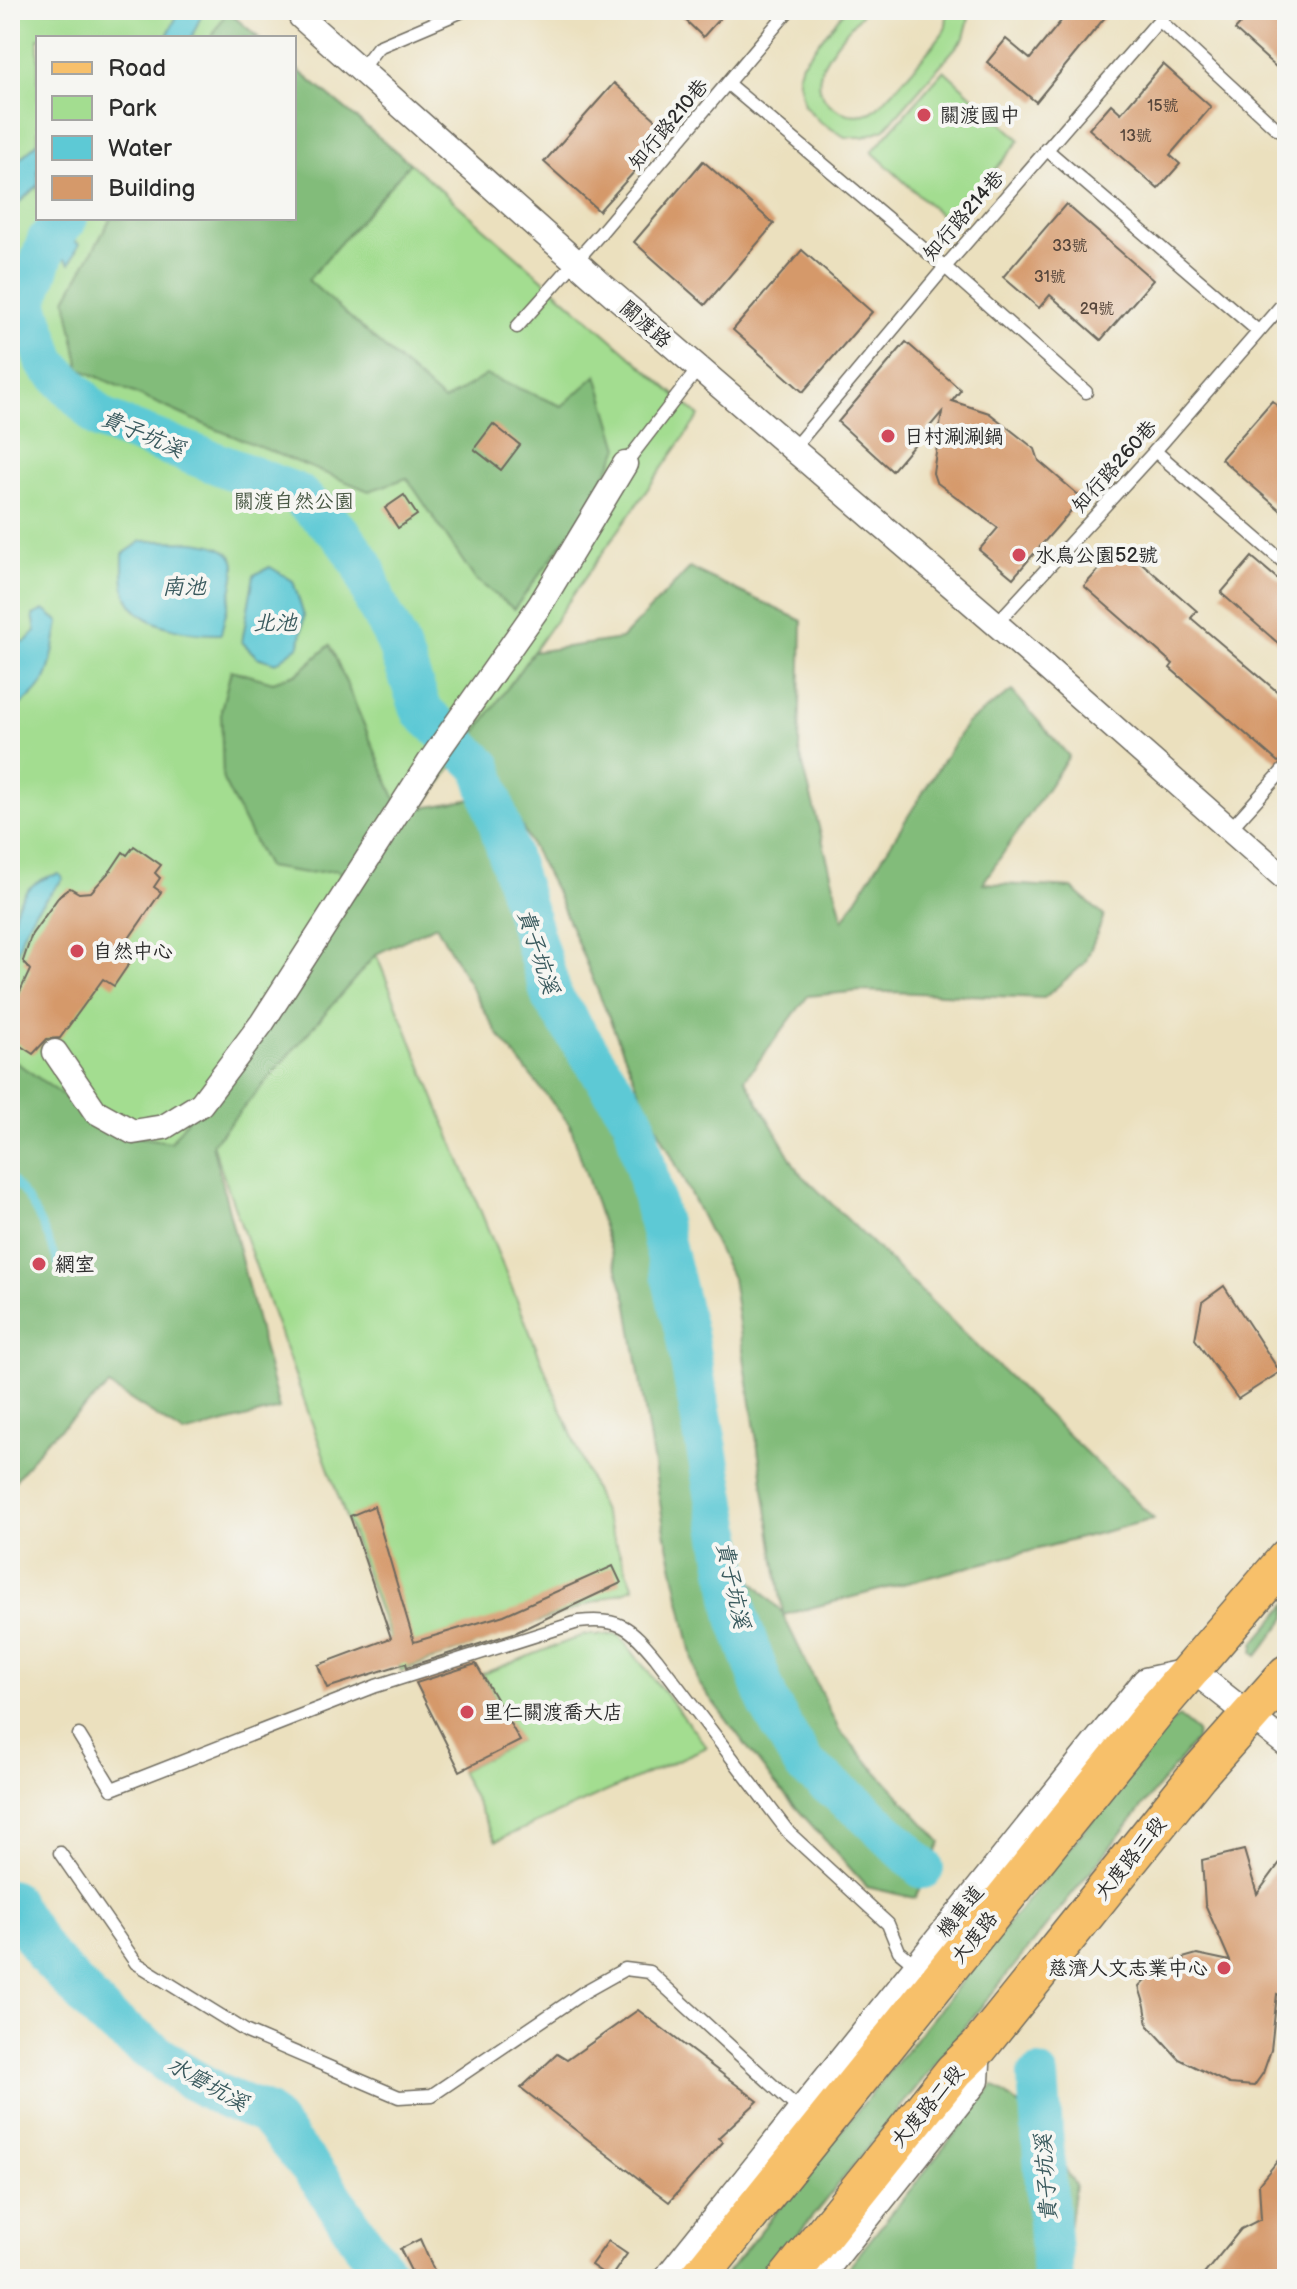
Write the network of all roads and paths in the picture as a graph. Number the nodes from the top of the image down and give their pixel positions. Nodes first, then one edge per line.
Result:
1 (465, 10) edge
2 (789, 10) edge
3 (303, 13) edge
4 (1163, 15) edge
5 (361, 69) junction
6 (728, 84) junction
7 (1277, 129) dead end
8 (1046, 149) junction
9 (576, 262) junction
10 (945, 267) junction
11 (1287, 299) edge
12 (517, 327) dead end
13 (1258, 331) junction
14 (698, 369) junction
15 (1086, 392) dead end
16 (792, 450) junction
17 (1155, 451) junction
18 (625, 464) joint
19 (1287, 565) edge
20 (996, 624) junction
21 (1287, 766) edge
22 (1231, 828) junction
23 (1287, 880) edge
24 (55, 1052) dead end
25 (1287, 1558) edge
26 (1192, 1670) junction
27 (1287, 1674) edge
28 (1249, 1717) junction
29 (79, 1735) dead end
30 (1287, 1745) edge
31 (60, 1853) dead end
32 (928, 1966) junction
33 (979, 2047) junction
34 (811, 2118) junction
35 (665, 2279) edge
36 (698, 2279) edge
37 (787, 2279) edge
38 (819, 2279) edge

1 - 5 lane
2 - 6 lane, 知行路210巷
3 - 5 street, 關渡路
4 - 7 lane
4 - 8 lane, 知行路214巷
5 - 9 street, 關渡路
6 - 9 lane, 知行路210巷
6 - 10 lane
8 - 10 lane, 知行路214巷
8 - 13 lane
9 - 12 lane, 知行路210巷
9 - 14 street, 關渡路
10 - 15 lane
10 - 16 lane, 知行路214巷
11 - 13 lane, 知行路260巷
13 - 17 lane, 知行路260巷
14 - 16 street, 關渡路
14 - 18 lane
16 - 20 street, 關渡路
17 - 19 lane
17 - 20 lane, 知行路260巷
18 - 24 street
20 - 22 street, 關渡路
21 - 22 lane
22 - 23 street, 關渡路
25 - 26 main road
26 - 28 street
26 - 32 main road, 大度路
27 - 28 main road, 大度路三段
28 - 30 street
28 - 33 main road, 大度路三段
29 - 32 lane
31 - 34 lane
32 - 34 main road
33 - 37 main road, 大度路二段
33 - 38 street, 大度路二段
34 - 35 street
34 - 36 main road

